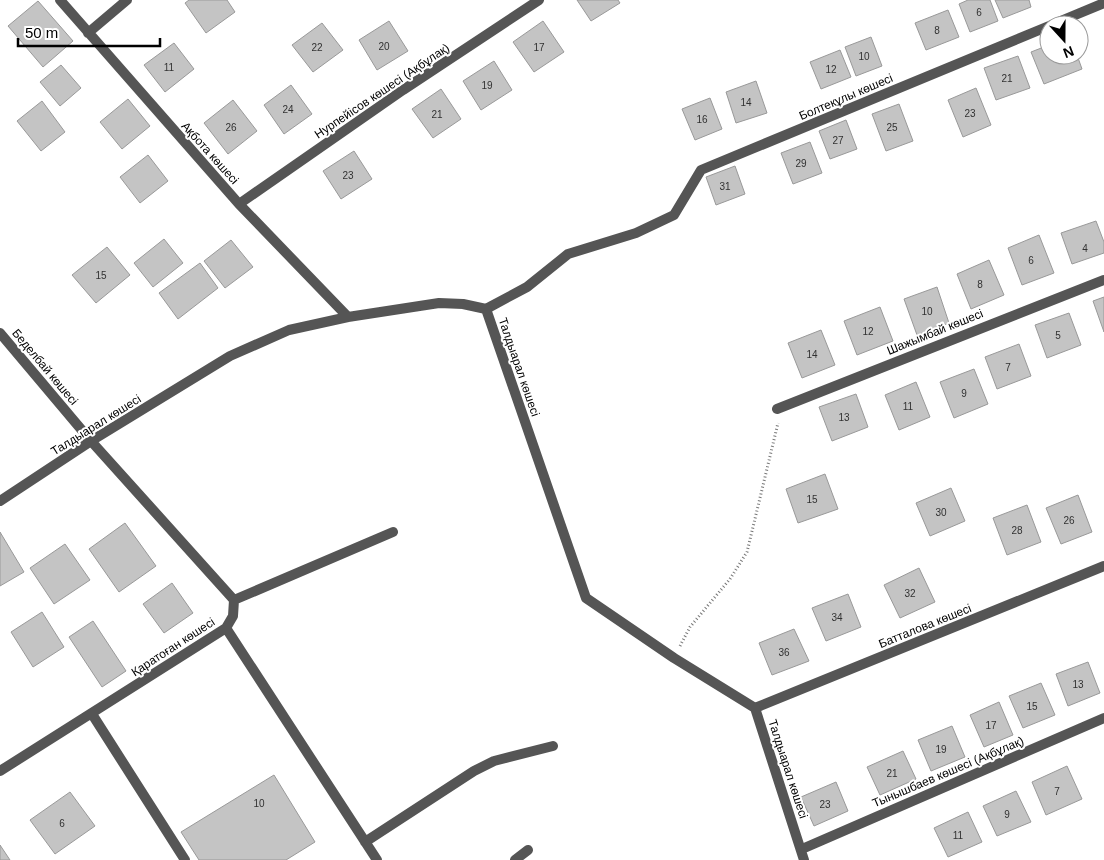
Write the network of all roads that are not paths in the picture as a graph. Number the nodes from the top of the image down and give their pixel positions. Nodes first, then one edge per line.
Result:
1 (60, 0) edge
2 (127, 0) edge
3 (539, 0) edge
4 (1104, 3) edge
5 (1075, 15) edge
6 (1039, 30) edge
7 (88, 33) junction
8 (239, 204) junction
9 (1104, 280) edge
10 (486, 309) junction
11 (348, 317) junction
12 (0, 333) edge
13 (777, 409) road end
14 (91, 441) junction
15 (0, 501) edge
16 (393, 532) dead end
17 (1104, 566) edge
18 (234, 600) junction
19 (226, 628) junction
20 (755, 708) junction
21 (92, 714) junction
22 (1104, 718) edge
23 (553, 746) dead end
24 (0, 771) edge
25 (365, 842) junction
26 (802, 849) junction
27 (528, 850) dead end
28 (185, 860) edge
29 (377, 860) edge
30 (515, 860) edge
31 (804, 860) edge

1 - 7 street, Ақбота көшесі
2 - 7 street
3 - 8 street, Нурпейісов көшесі (Ақбұлақ)
4 - 5 street, Болтекұлы көшесі
6 - 10 street, Болтекұлы көшесі
7 - 8 street, Ақбота көшесі
8 - 11 street, Ақбота көшесі
9 - 13 street, Шажымбай көшесі
10 - 11 street, Талдыарал көшесі
10 - 20 street, Талдыарал көшесі
11 - 14 street, Талдыарал көшесі
12 - 14 street, Беделбай көшесі
14 - 15 street, Талдыарал көшесі
14 - 18 street, Беделбай көшесі
16 - 18 street
17 - 20 street, Батталова көшесі
18 - 19 street
19 - 21 street, Қаратоған көшесі
19 - 25 street, Қаратоған көшесі
20 - 26 street, Талдыарал көшесі
21 - 24 street, Қаратоған көшесі
21 - 28 street
22 - 26 street, Тынышбаев көшесі (Ақбұлақ)
23 - 25 street
25 - 29 street, Қаратоған көшесі
26 - 31 street, Талдыарал көшесі
27 - 30 street

